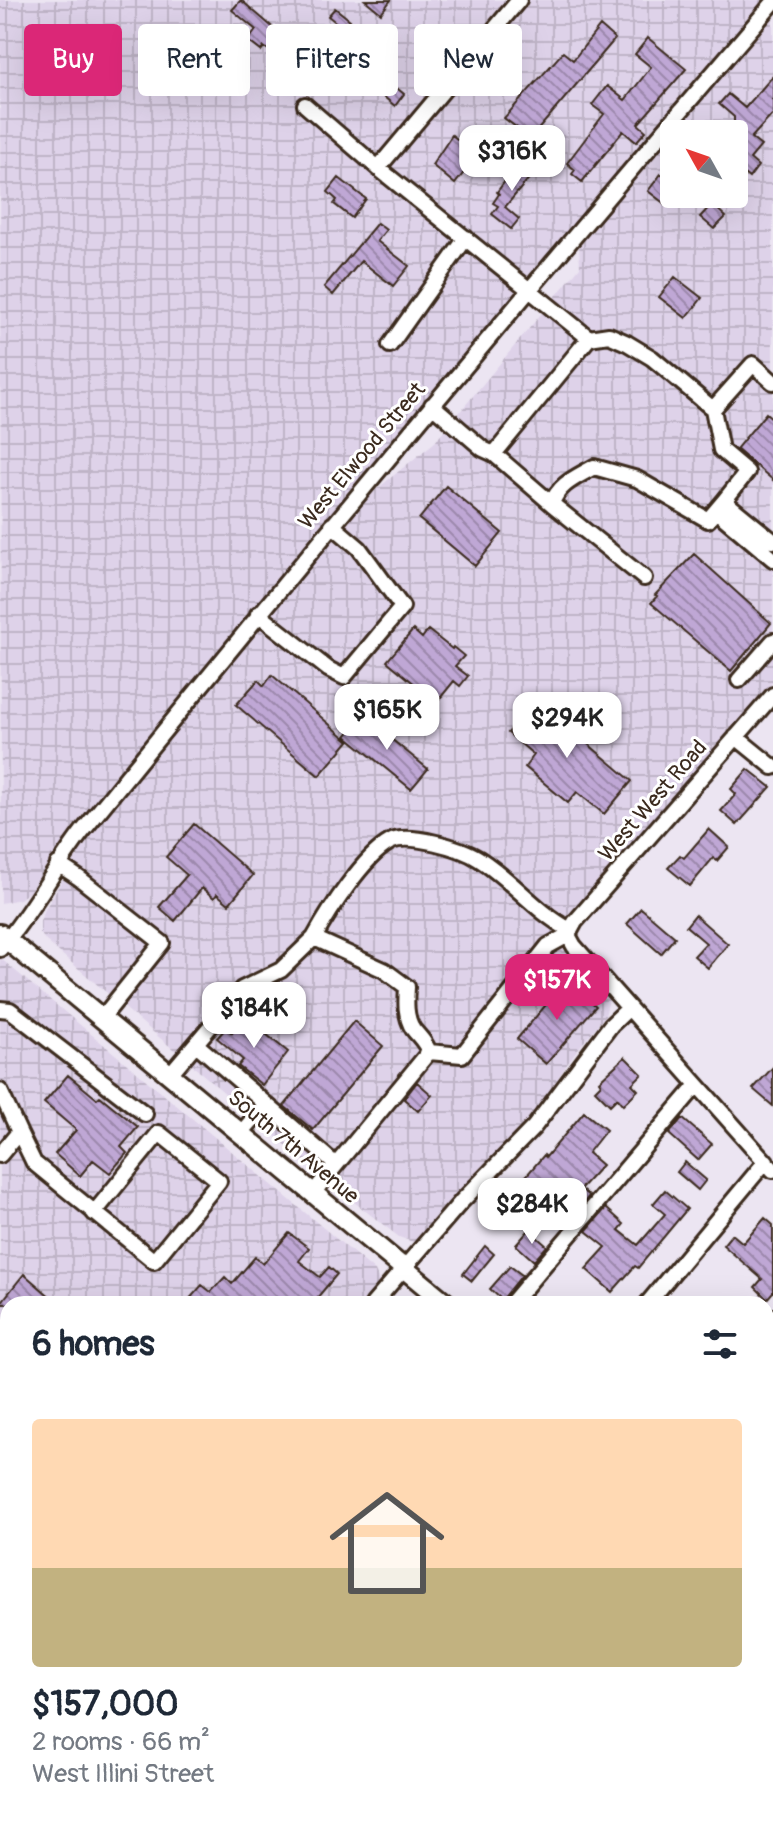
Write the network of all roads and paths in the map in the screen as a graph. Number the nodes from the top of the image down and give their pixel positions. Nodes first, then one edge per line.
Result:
1 (519, 0) edge
2 (773, 3) edge
3 (305, 105) dead end
4 (378, 168) junction
5 (466, 238) junction
6 (529, 288) junction
7 (589, 338) junction
8 (390, 345) dead end
9 (773, 382) edge
10 (432, 405) junction
11 (713, 409) junction
12 (494, 454) junction
13 (552, 504) junction
14 (720, 506) junction
15 (332, 525) junction
16 (773, 541) edge
17 (773, 559) edge
18 (644, 578) dead end
19 (258, 614) junction
20 (773, 641) edge
21 (739, 680) dead end
22 (773, 695) edge
23 (736, 737) junction
24 (773, 767) edge
25 (58, 864) junction
26 (569, 933) junction
27 (314, 938) junction
28 (3, 941) edge
29 (629, 1008) junction
30 (0, 1009) edge
31 (102, 1018) junction
32 (196, 1044) junction
33 (429, 1052) junction
34 (170, 1074) junction
35 (697, 1085) junction
36 (0, 1091) edge
37 (266, 1104) junction
38 (145, 1114) dead end
39 (19, 1132) junction
40 (241, 1133) junction
41 (0, 1155) edge
42 (336, 1165) junction
43 (769, 1166) edge
44 (313, 1193) junction
45 (94, 1213) junction
46 (403, 1268) junction
47 (380, 1296) edge
48 (437, 1296) edge
49 (518, 1296) edge
50 (654, 1296) edge

1 - 4 street
2 - 6 street, West Elwood Street
3 - 4 street
4 - 5 street
5 - 6 street
5 - 8 street
6 - 7 street
6 - 10 street, West Elwood Street
7 - 11 street
7 - 12 street
9 - 11 street
10 - 12 street
10 - 15 street, West Elwood Street
11 - 14 street
12 - 13 street
13 - 14 street
13 - 18 street
14 - 16 street
14 - 17 street
15 - 19 street, West Elwood Street
15 - 19 street
19 - 25 street, West Elwood Street
20 - 21 street
22 - 23 street, West West Road
23 - 24 street
23 - 26 street, West West Road
25 - 28 street, West Elwood Street
25 - 31 street
26 - 27 street
26 - 29 street
26 - 33 street, West West Road
27 - 32 street
27 - 33 street
28 - 31 main road, South 7th Avenue
29 - 35 street
29 - 46 street
30 - 38 street
31 - 34 main road, South 7th Avenue
32 - 34 street
32 - 37 street
33 - 42 street
34 - 40 main road, South 7th Avenue
35 - 43 street
35 - 49 street
36 - 39 street
37 - 40 street
37 - 42 street
39 - 41 street
39 - 45 street
40 - 44 main road, South 7th Avenue
42 - 44 street
43 - 50 street
44 - 46 main road, South 7th Avenue
45 - 45 street
46 - 47 street
46 - 48 main road, South 7th Avenue

